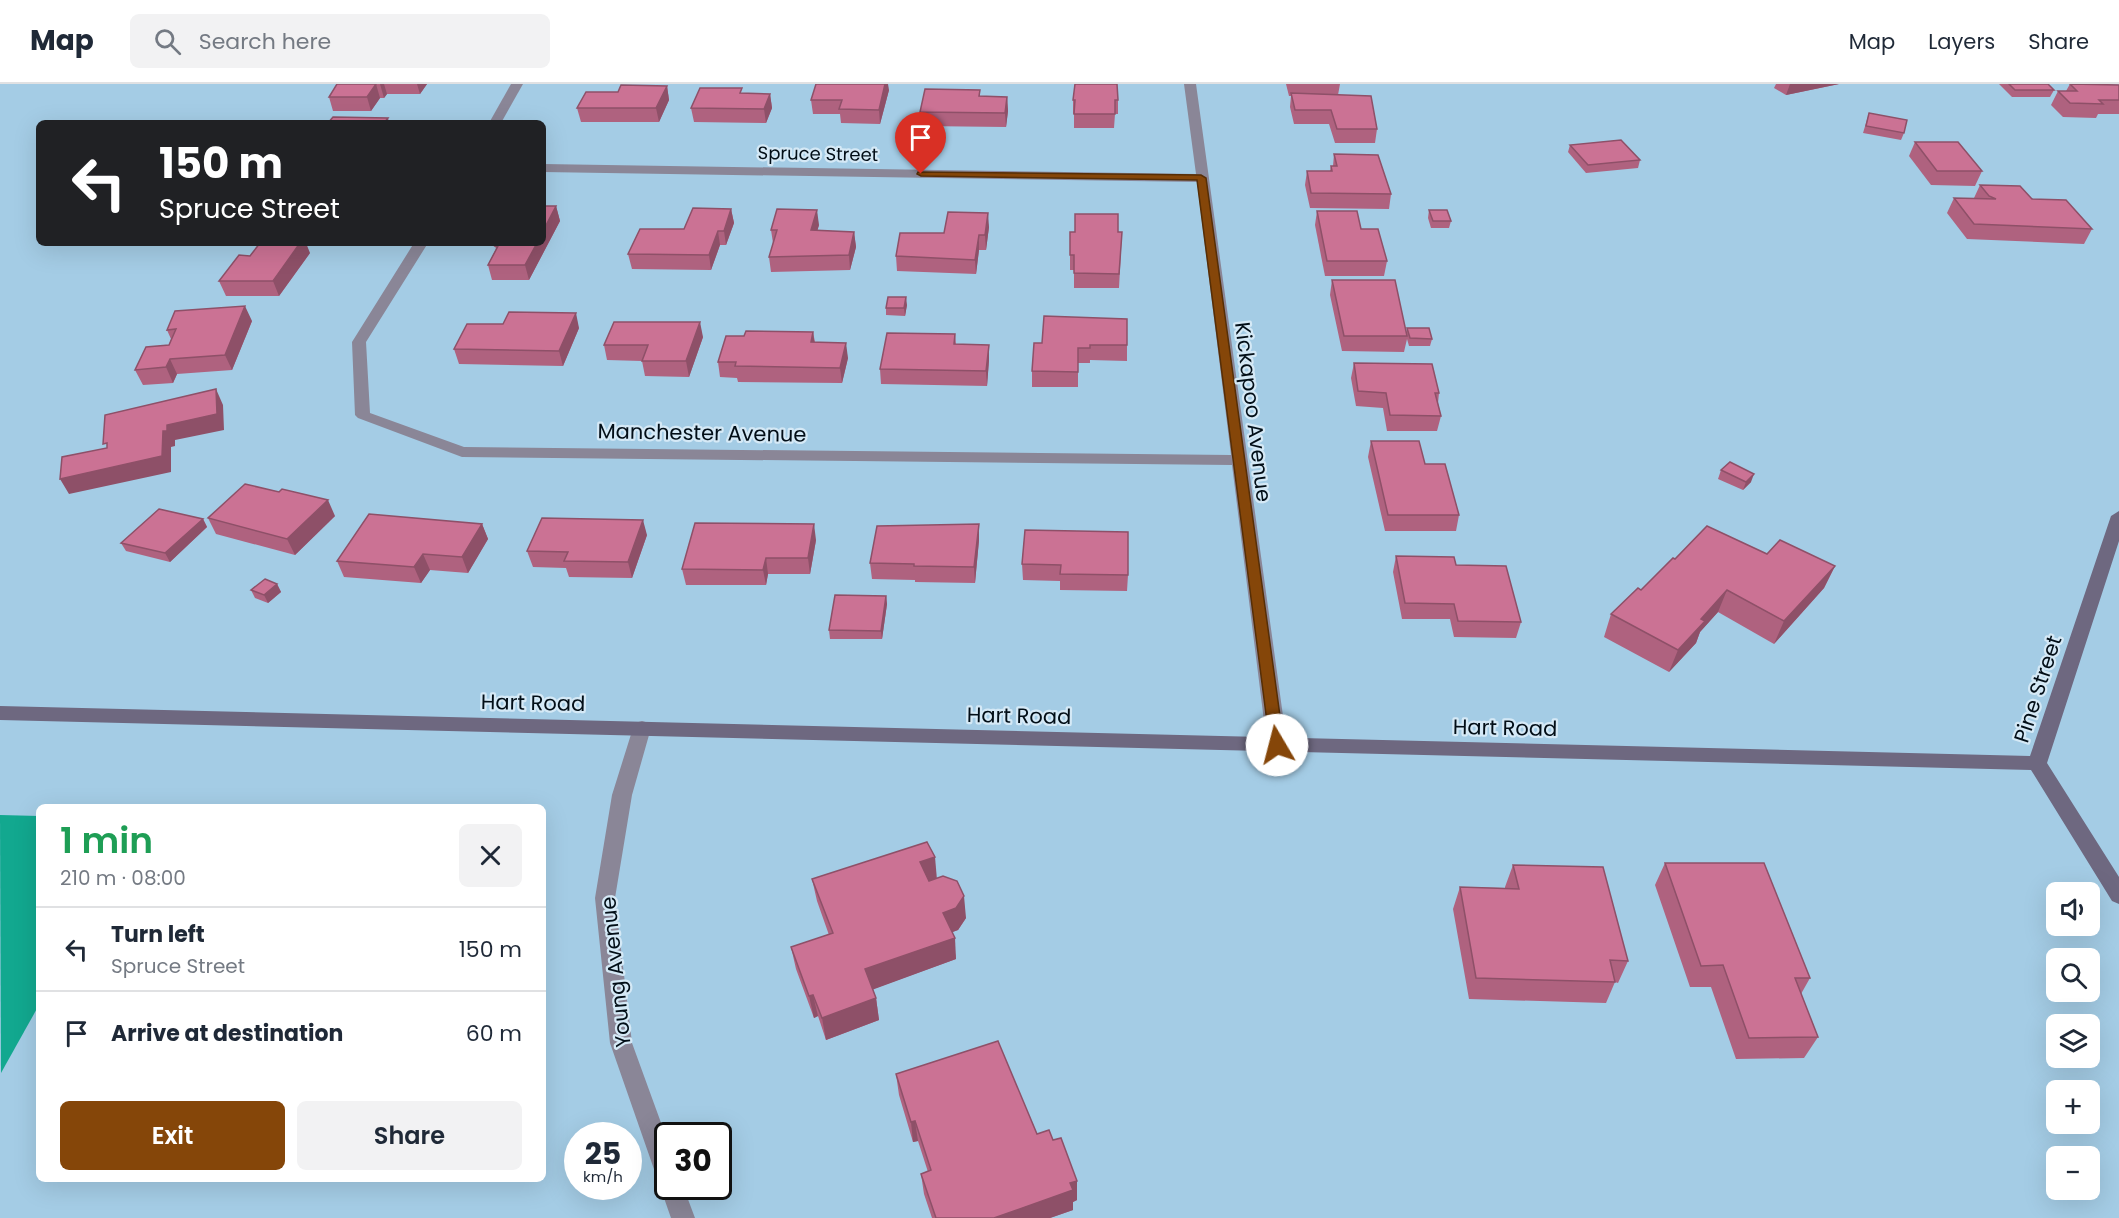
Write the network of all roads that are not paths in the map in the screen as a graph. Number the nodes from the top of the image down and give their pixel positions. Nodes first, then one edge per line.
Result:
1 (517, 84) edge
2 (1190, 84) edge
3 (497, 120) edge
4 (546, 168) edge
5 (1201, 178) junction
6 (420, 246) edge
7 (1238, 460) junction
8 (2119, 516) edge
9 (0, 713) edge
10 (642, 728) junction
11 (1277, 745) junction
12 (2037, 763) junction
13 (2119, 895) edge
14 (654, 1137) edge
15 (676, 1200) edge
16 (683, 1218) edge

1 - 3 street
2 - 5 street, Kickapoo Avenue
4 - 5 street, Spruce Street
5 - 7 street, Kickapoo Avenue
6 - 7 street, Manchester Avenue
7 - 11 street, Kickapoo Avenue
8 - 12 street, Pine Street
9 - 10 street, Hart Road
10 - 11 street, Hart Road
10 - 14 street, Young Avenue
11 - 12 street, Hart Road
12 - 13 street, Pine Street
15 - 16 street

